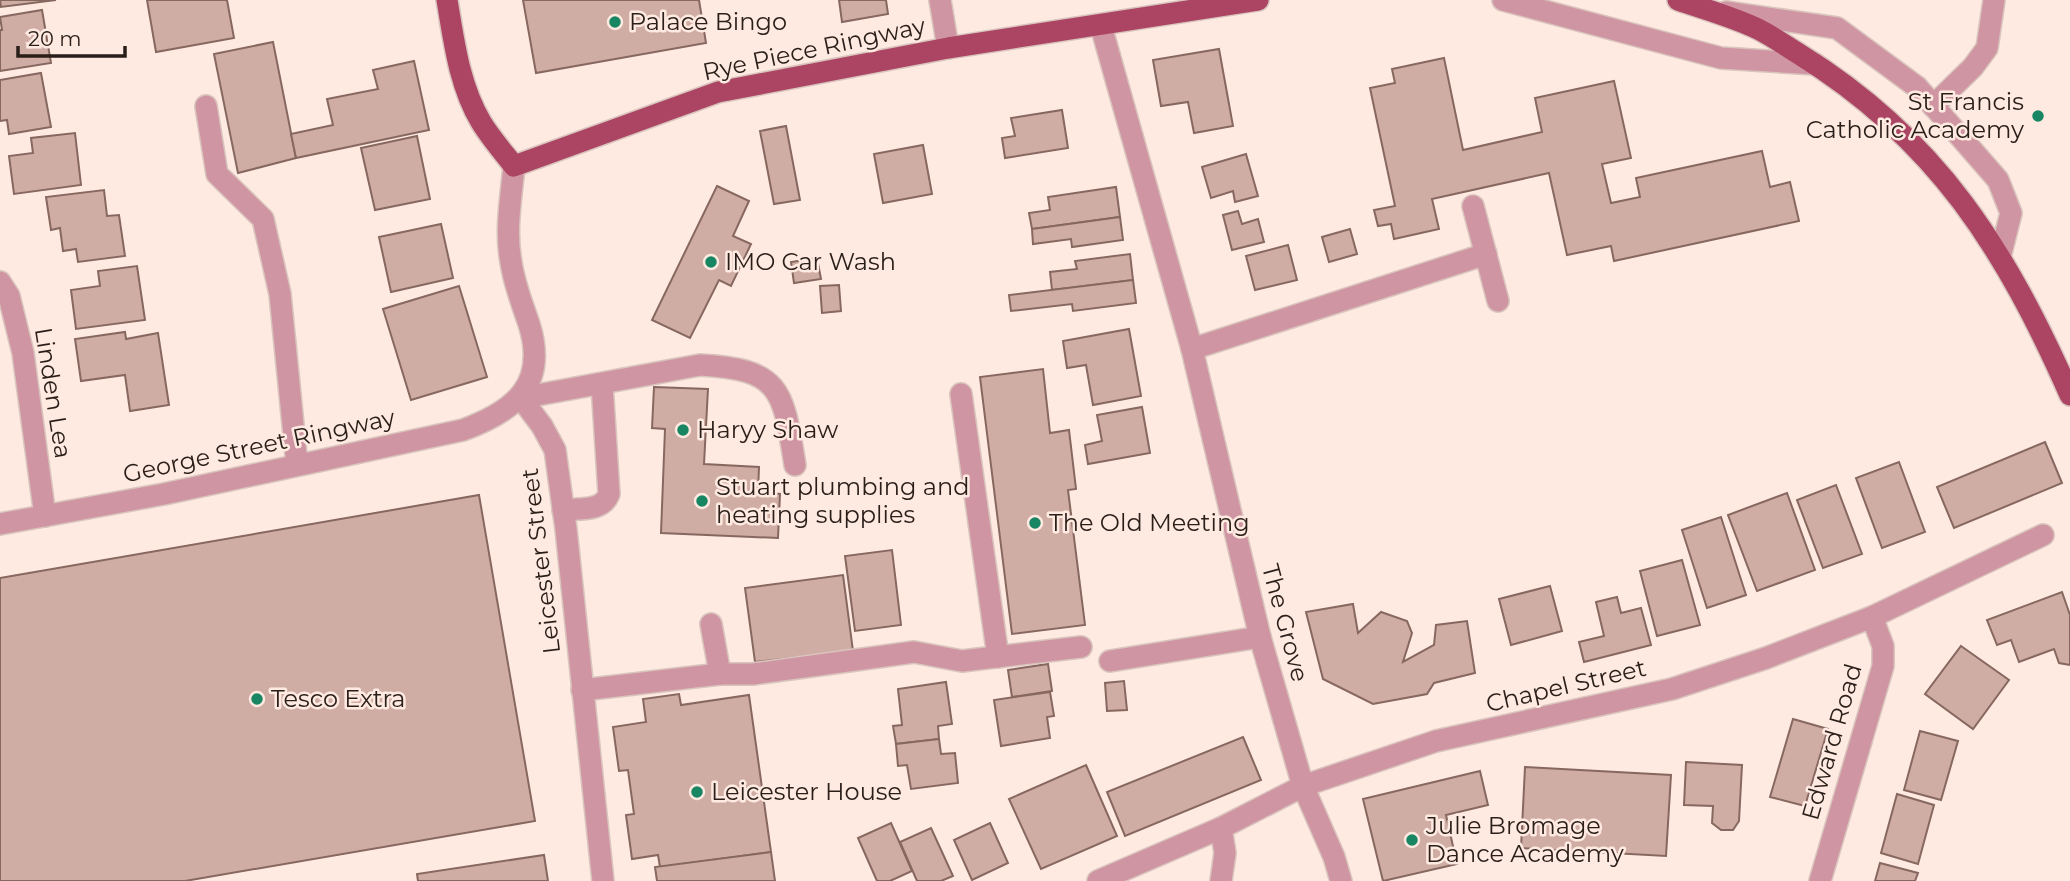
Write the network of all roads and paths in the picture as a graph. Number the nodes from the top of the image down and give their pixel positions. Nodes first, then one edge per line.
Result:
1 (447, 0) edge
2 (940, 0) edge
3 (1258, 0) edge
4 (1503, 0) edge
5 (1678, 0) edge
6 (1994, 0) edge
7 (1703, 9) junction
8 (1101, 26) junction
9 (948, 48) junction
10 (1815, 64) junction
11 (206, 106) dead end
12 (1933, 106) junction
13 (514, 166) junction
14 (1473, 206) dead end
15 (1486, 254) junction
16 (2000, 257) junction
17 (0, 282) edge
18 (1498, 301) dead end
19 (1192, 349) junction
20 (602, 384) junction
21 (961, 394) dead end
22 (2070, 395) edge
23 (520, 398) junction
24 (795, 465) dead end
25 (297, 466) junction
26 (563, 510) junction
27 (46, 516) junction
28 (0, 524) edge
29 (2043, 535) dead end
30 (1872, 617) junction
31 (711, 624) dead end
32 (1259, 637) junction
33 (1081, 647) dead end
34 (999, 657) junction
35 (1110, 661) dead end
36 (720, 674) junction
37 (582, 690) junction
38 (1303, 786) junction
39 (1221, 828) junction
40 (603, 881) edge
41 (1098, 881) edge
42 (1221, 881) edge
43 (1341, 881) edge
44 (1820, 881) edge

1 - 13 main road
2 - 9 street
3 - 8 main road, Rye Piece Ringway
4 - 10 street
5 - 7 main road
6 - 12 street
7 - 10 main road
7 - 12 street
8 - 9 main road, Rye Piece Ringway
8 - 19 street, The Grove
9 - 13 main road, Rye Piece Ringway
10 - 16 main road
11 - 25 street
12 - 16 street
13 - 23 street
14 - 15 street
15 - 18 street
15 - 19 street
16 - 22 main road
17 - 27 street, Linden Lea
19 - 32 street, The Grove
20 - 23 street
20 - 24 street
20 - 26 street
21 - 34 street
23 - 25 street, George Street Ringway
23 - 26 street, Leicester Street
25 - 27 street, George Street Ringway
26 - 37 street, Leicester Street
27 - 28 street, George Street Ringway
29 - 30 street, Chapel Street
30 - 38 street, Chapel Street
30 - 44 street, Edward Road
31 - 36 street
32 - 35 street
32 - 38 street, The Grove
33 - 34 street
34 - 36 street
36 - 37 street
37 - 40 street, Leicester Street
38 - 39 street, Chapel Street
38 - 43 street, The Grove
39 - 41 street, Chapel Street
39 - 42 street

